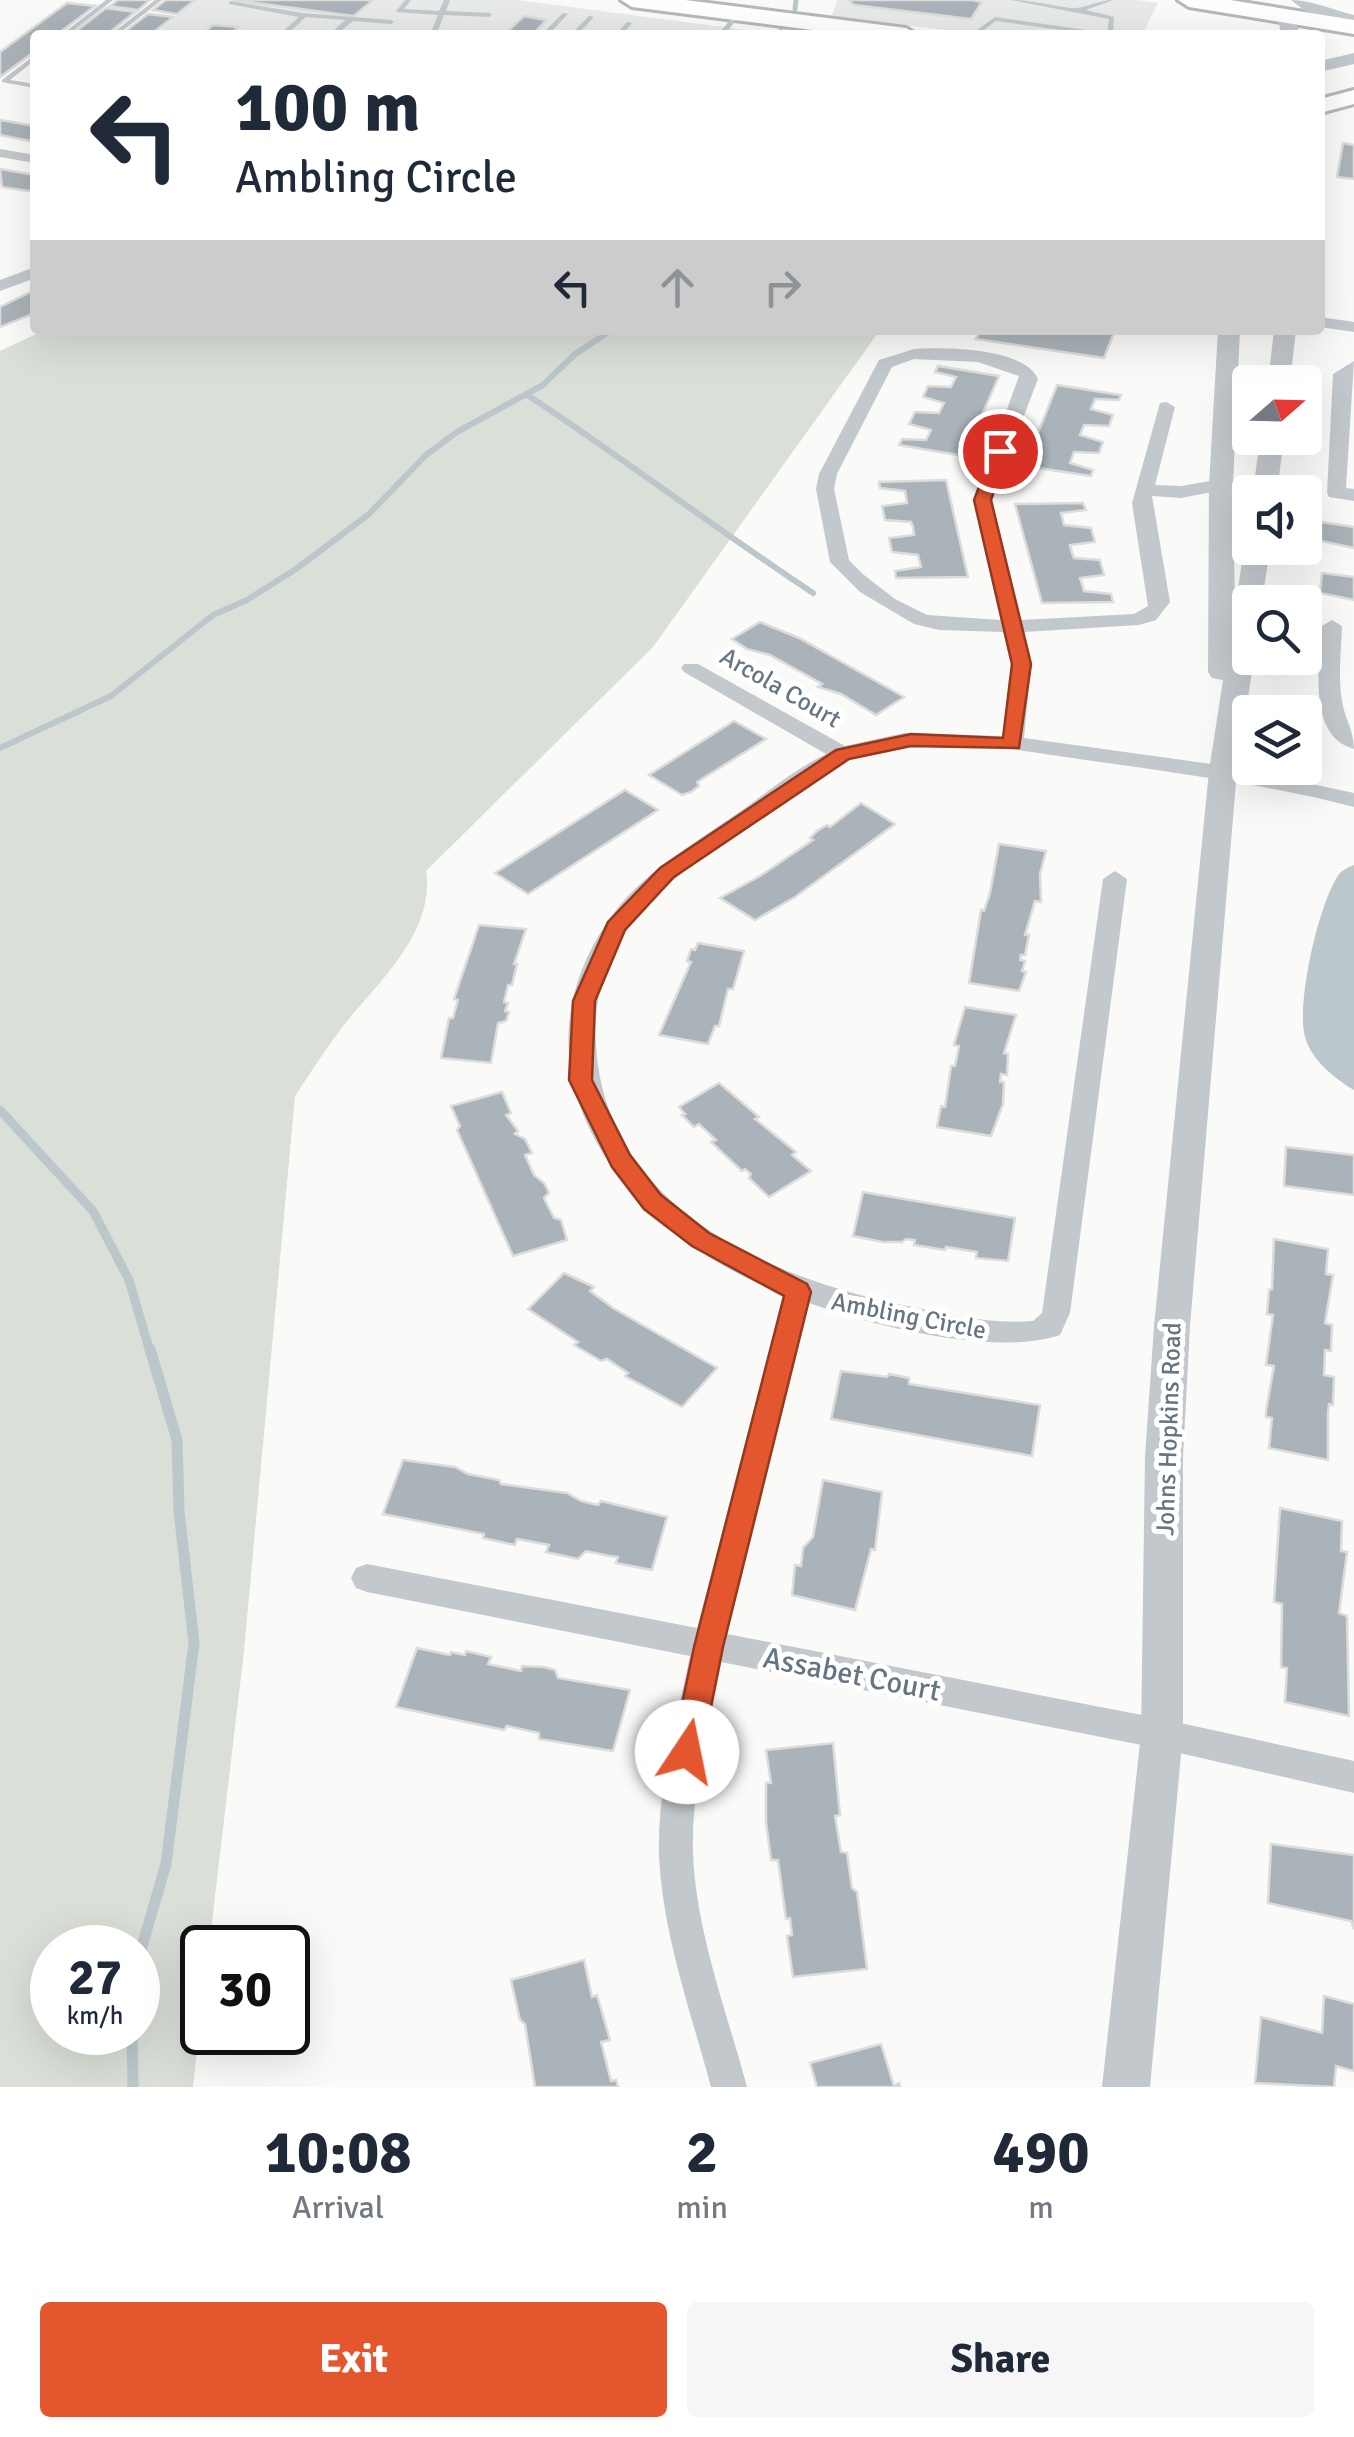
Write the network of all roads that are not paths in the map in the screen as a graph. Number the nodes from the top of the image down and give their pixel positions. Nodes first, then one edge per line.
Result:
1 (110, 0) edge
2 (159, 0) edge
3 (408, 0) edge
4 (447, 0) edge
5 (1014, 0) edge
6 (1110, 0) edge
7 (1188, 0) edge
8 (232, 3) dead end
9 (633, 6) edge
10 (399, 11) junction
11 (442, 11) junction
12 (1077, 11) junction
13 (1292, 13) edge
14 (564, 14) dead end
15 (738, 14) junction
16 (306, 15) junction
17 (489, 15) dead end
18 (591, 18) dead end
19 (1354, 19) edge
20 (350, 20) junction
21 (391, 22) junction
22 (1354, 27) edge
23 (71, 30) edge
24 (120, 30) edge
25 (288, 30) edge
26 (338, 30) edge
27 (389, 30) edge
28 (435, 30) edge
29 (549, 30) edge
30 (579, 30) edge
31 (621, 30) edge
32 (725, 30) edge
33 (866, 30) edge
34 (980, 30) edge
35 (1074, 30) edge
36 (1111, 30) edge
37 (1354, 58) edge
38 (30, 62) edge
39 (1325, 66) edge
40 (30, 85) edge
41 (1325, 88) edge
42 (1354, 94) edge
43 (1325, 104) edge
44 (0, 154) edge
45 (30, 158) edge
46 (30, 274) edge
47 (0, 286) edge
48 (1325, 323) edge
49 (1354, 327) edge
50 (1229, 335) edge
51 (1284, 335) edge
52 (1281, 365) edge
53 (1354, 366) edge
54 (1166, 407) dead end
55 (1347, 428) edge
56 (1221, 485) junction
57 (1142, 490) junction
58 (1354, 495) edge
59 (1254, 565) edge
60 (1010, 624) junction
61 (1332, 626) dead end
62 (691, 668) dead end
63 (1354, 742) edge
64 (1012, 744) junction
65 (843, 754) junction
66 (1223, 772) junction
67 (1354, 800) edge
68 (1115, 878) dead end
69 (798, 1292) junction
70 (367, 1578) dead end
71 (708, 1647) junction
72 (1162, 1734) junction
73 (1354, 1777) edge
74 (729, 2087) edge
75 (1126, 2087) edge

1 - 23 lane
2 - 24 lane
3 - 10 lane
4 - 11 lane
5 - 12 lane
6 - 12 lane
7 - 13 highway
8 - 16 lane
9 - 15 highway
9 - 31 lane
10 - 11 lane
10 - 21 lane
11 - 17 lane
11 - 28 lane
12 - 36 lane
13 - 19 street
13 - 22 highway
14 - 29 lane
15 - 32 lane
15 - 33 highway
16 - 20 lane
16 - 25 lane
18 - 30 lane
20 - 21 lane
20 - 26 lane
21 - 27 lane
34 - 35 lane
37 - 39 street
38 - 40 lane
41 - 42 highway
42 - 43 highway
44 - 45 street
46 - 47 street
48 - 49 street
50 - 56 street, Johns Hopkins Road
51 - 52 street
53 - 55 street
54 - 57 street
55 - 58 street
56 - 57 street
56 - 66 street, Johns Hopkins Road
57 - 60 street
59 - 66 street, Johns Hopkins Road
60 - 60 street
60 - 64 street
61 - 63 street
62 - 65 street, Arcola Court
64 - 65 street, Ambling Circle
64 - 66 street, Ambling Circle
65 - 69 street, Ambling Circle
66 - 67 street, Ambling Circle
66 - 72 street, Johns Hopkins Road
68 - 69 street, Ambling Circle
69 - 71 street
70 - 71 street, Assabet Court
71 - 72 street, Assabet Court
71 - 74 street
72 - 73 street, Assabet Court
72 - 75 street, Johns Hopkins Road

